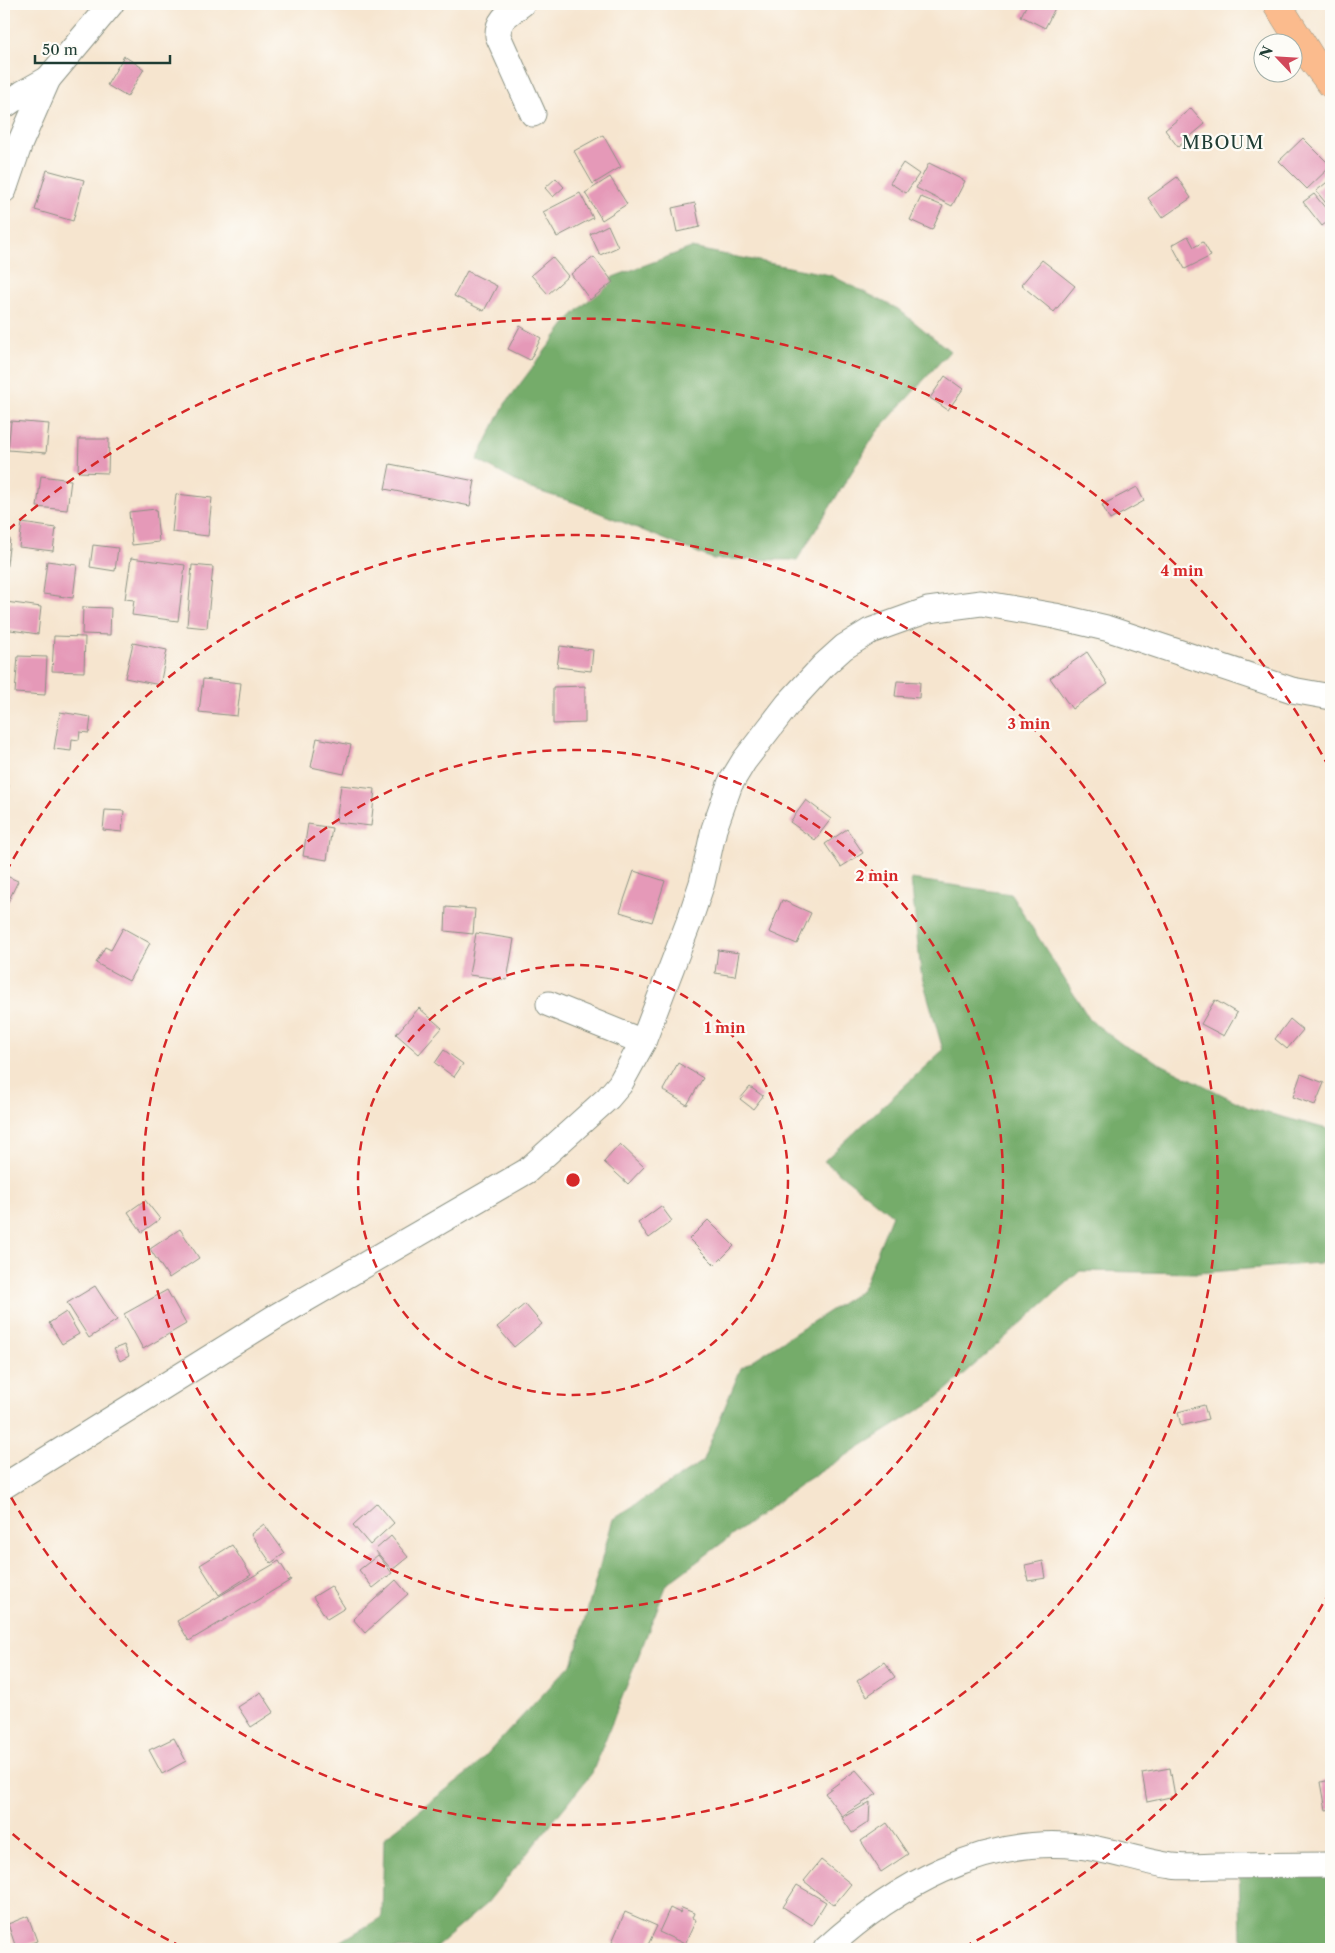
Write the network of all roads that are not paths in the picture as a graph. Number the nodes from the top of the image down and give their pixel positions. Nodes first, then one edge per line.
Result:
1 (110, 4) edge
2 (522, 4) edge
3 (1276, 4) edge
4 (48, 79) junction
5 (1331, 84) edge
6 (4, 106) edge
7 (533, 114) dead end
8 (4, 190) edge
9 (1331, 697) edge
10 (549, 1004) dead end
11 (643, 1042) junction
12 (4, 1486) edge
13 (1331, 1865) edge
14 (826, 1949) edge

1 - 4 street
2 - 7 street
3 - 5 main road
4 - 6 street
4 - 8 street
9 - 11 street
10 - 11 street
11 - 12 street
13 - 14 street

